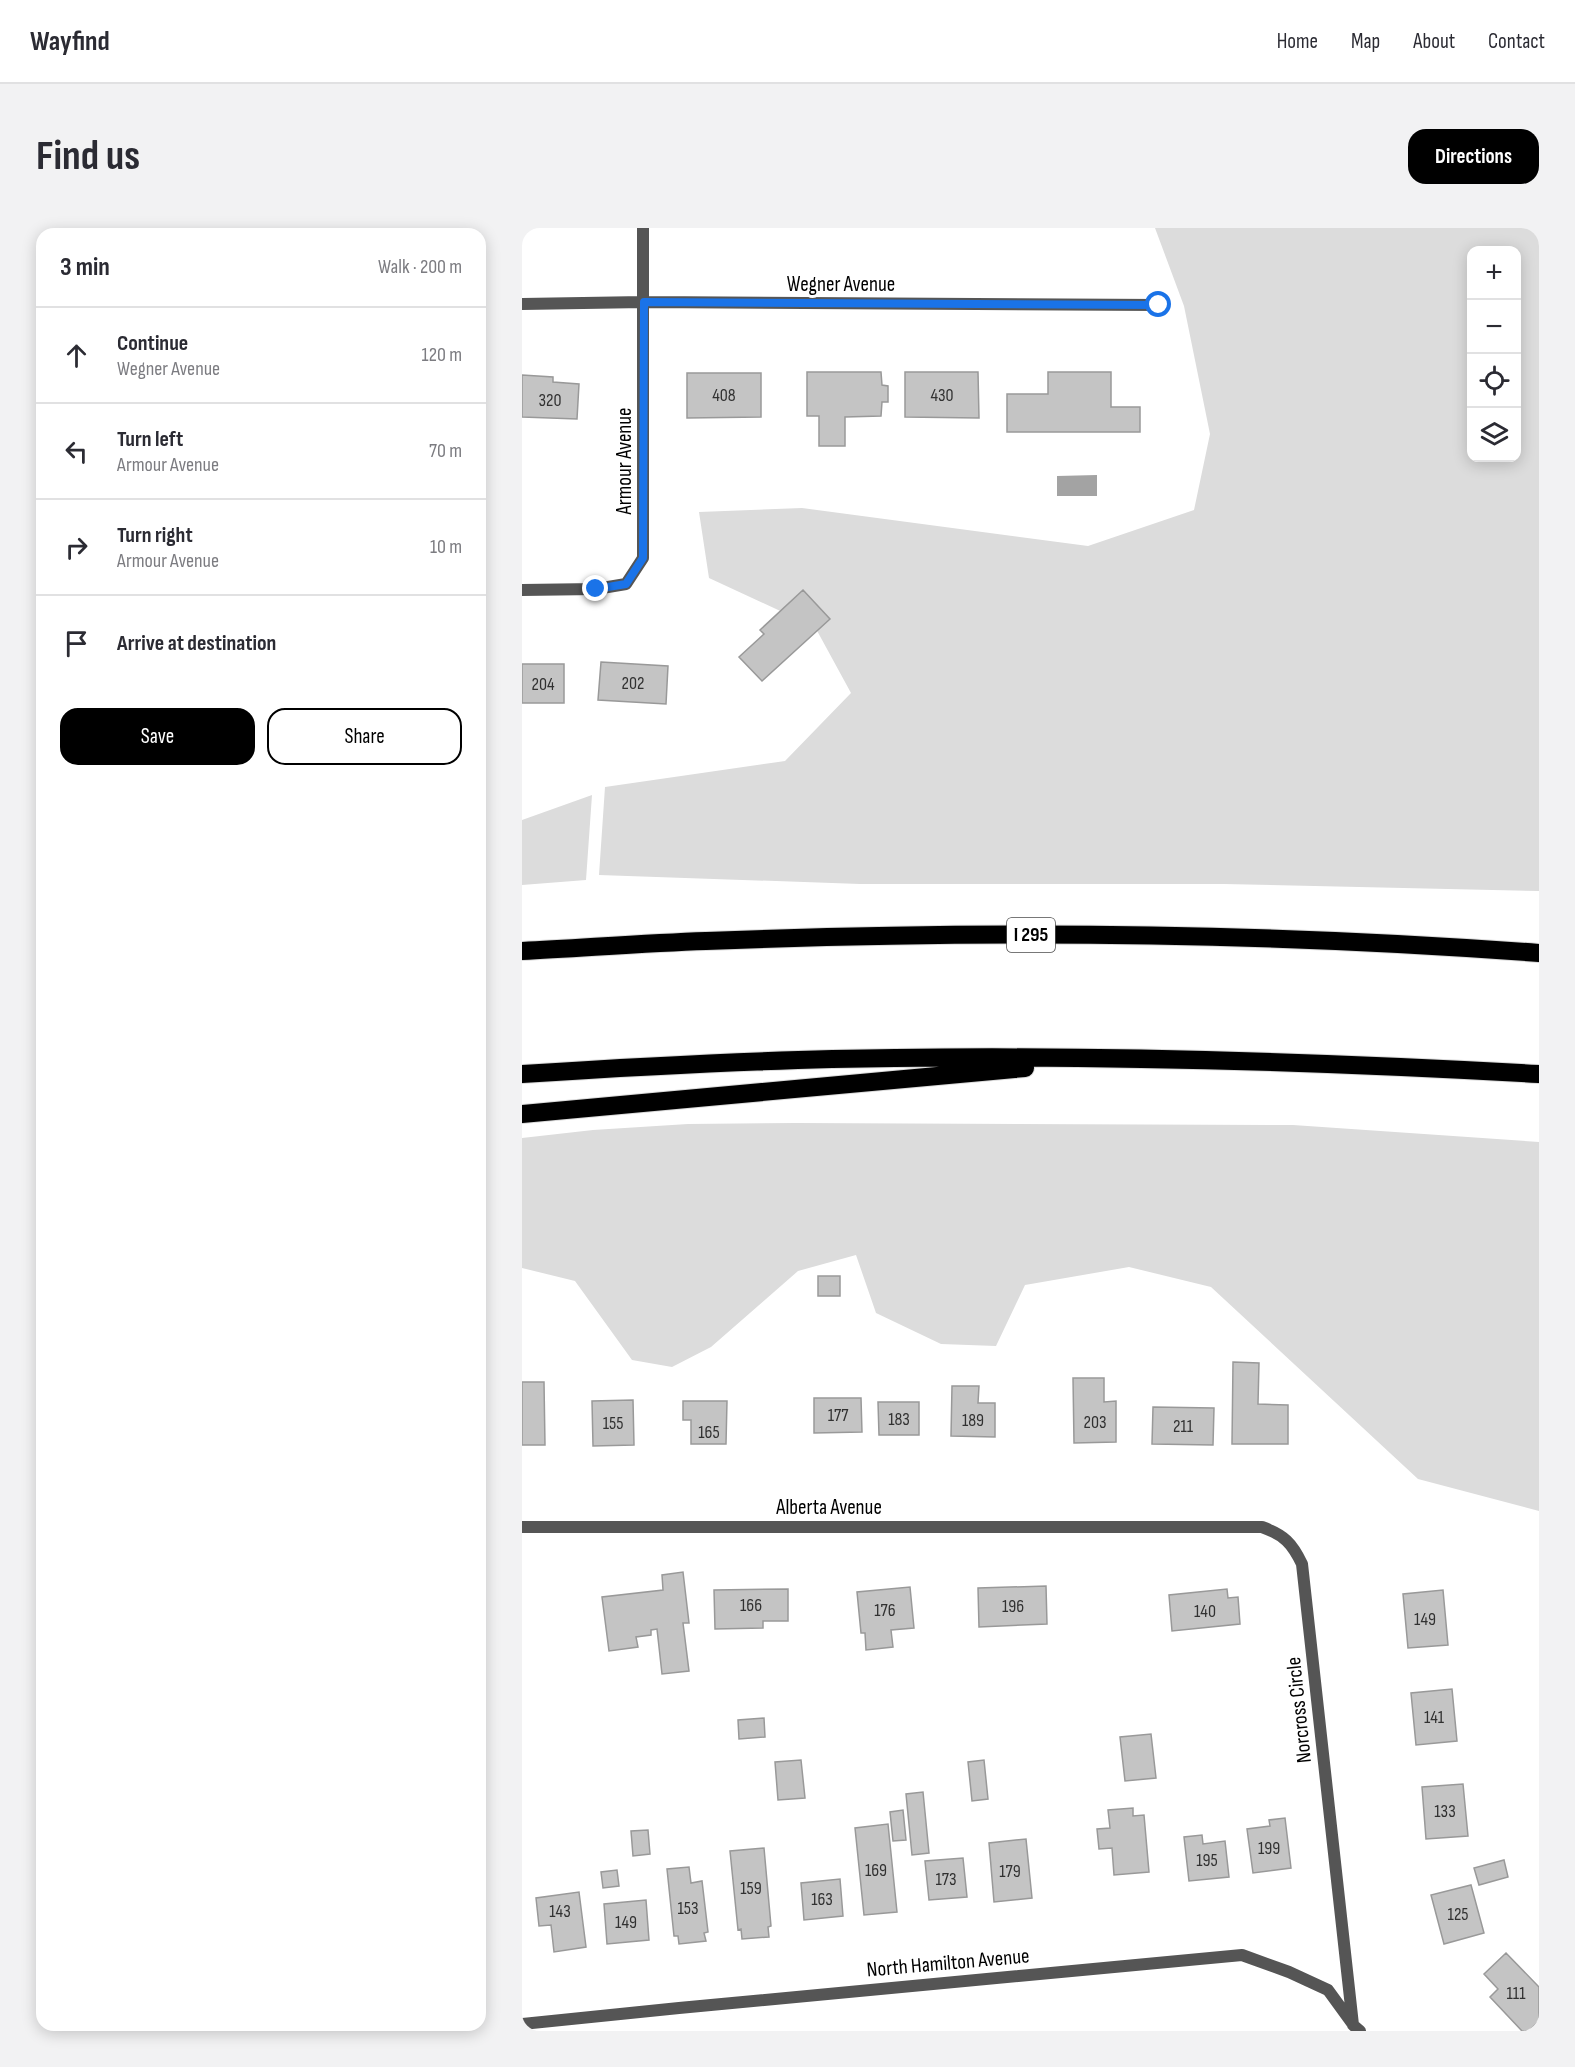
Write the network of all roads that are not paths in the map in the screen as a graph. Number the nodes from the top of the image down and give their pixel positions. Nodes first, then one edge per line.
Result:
1 (643, 228) edge
2 (644, 302) junction
3 (522, 304) edge
4 (1159, 305) dead end
5 (522, 590) edge
6 (522, 951) edge
7 (1539, 953) edge
8 (1140, 1058) junction
9 (522, 1074) edge
10 (1539, 1074) edge
11 (522, 1114) edge
12 (522, 1527) edge
13 (1136, 1527) joint
14 (522, 2024) edge
15 (1357, 2028) edge

1 - 2 street, Armour Avenue
2 - 3 street, Wegner Avenue
2 - 4 street, Wegner Avenue
2 - 5 street, Armour Avenue
6 - 7 highway, I 295
8 - 9 highway
8 - 10 highway
8 - 11 highway
12 - 13 street, Alberta Avenue
13 - 15 street, Norcross Circle
14 - 15 street, North Hamilton Avenue

